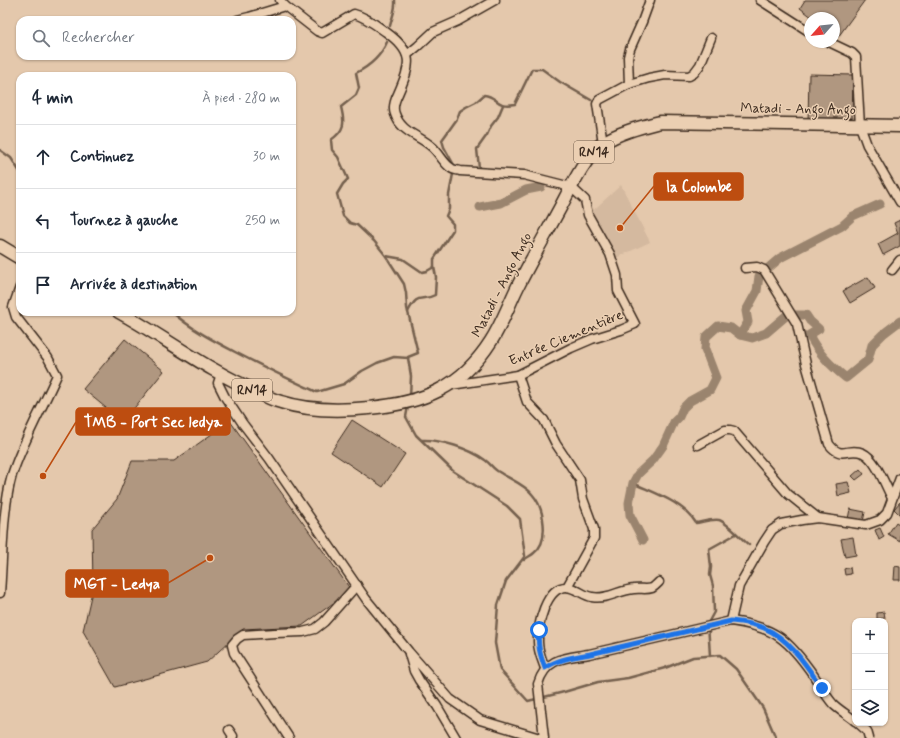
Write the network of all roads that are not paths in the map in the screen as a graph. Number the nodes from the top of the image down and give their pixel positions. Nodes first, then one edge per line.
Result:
1 (495, 0) edge
2 (650, 0) edge
3 (760, 0) edge
4 (283, 3) edge
5 (248, 16) edge
6 (804, 28) edge
7 (710, 38) dead end
8 (840, 47) edge
9 (407, 55) junction
10 (629, 84) junction
11 (860, 126) junction
12 (900, 126) edge
13 (603, 143) junction
14 (571, 187) junction
15 (900, 202) edge
16 (0, 246) edge
17 (16, 256) edge
18 (900, 260) edge
19 (745, 268) dead end
20 (892, 270) dead end
21 (16, 298) edge
22 (126, 316) edge
23 (221, 374) junction
24 (518, 375) junction
25 (449, 386) junction
26 (698, 445) dead end
27 (900, 478) edge
28 (892, 498) junction
29 (818, 518) junction
30 (2, 532) edge
31 (659, 582) dead end
32 (357, 585) junction
33 (567, 587) junction
34 (0, 594) edge
35 (731, 621) junction
36 (409, 652) junction
37 (545, 668) junction
38 (852, 718) edge
39 (861, 726) edge
40 (289, 738) edge
41 (456, 738) edge
42 (540, 738) edge
43 (544, 738) edge
44 (869, 738) edge

1 - 9 street
2 - 10 street
3 - 6 street
4 - 5 street
4 - 9 street
7 - 10 street
8 - 11 street
9 - 14 street
10 - 13 street
11 - 12 highway, Matadi - Ango Ango / RN14
11 - 13 highway, Matadi - Ango Ango / RN14
11 - 15 street
13 - 14 highway, Matadi - Ango Ango / RN14
14 - 24 street, Entrée Ciementière
14 - 25 highway, Matadi - Ango Ango / RN14
16 - 17 highway
18 - 20 street
19 - 28 street
21 - 30 street
22 - 23 highway, Matadi - Ango Ango / RN14
23 - 25 highway, Matadi - Ango Ango / RN14
23 - 32 street
24 - 25 street, Entrée Ciementière
24 - 33 street
26 - 29 street
27 - 28 street
28 - 29 street
29 - 35 street
30 - 34 street
31 - 33 street
32 - 36 street
32 - 40 street
33 - 37 street
35 - 37 street
35 - 38 street
36 - 41 street
36 - 42 street
37 - 43 street
39 - 44 street

